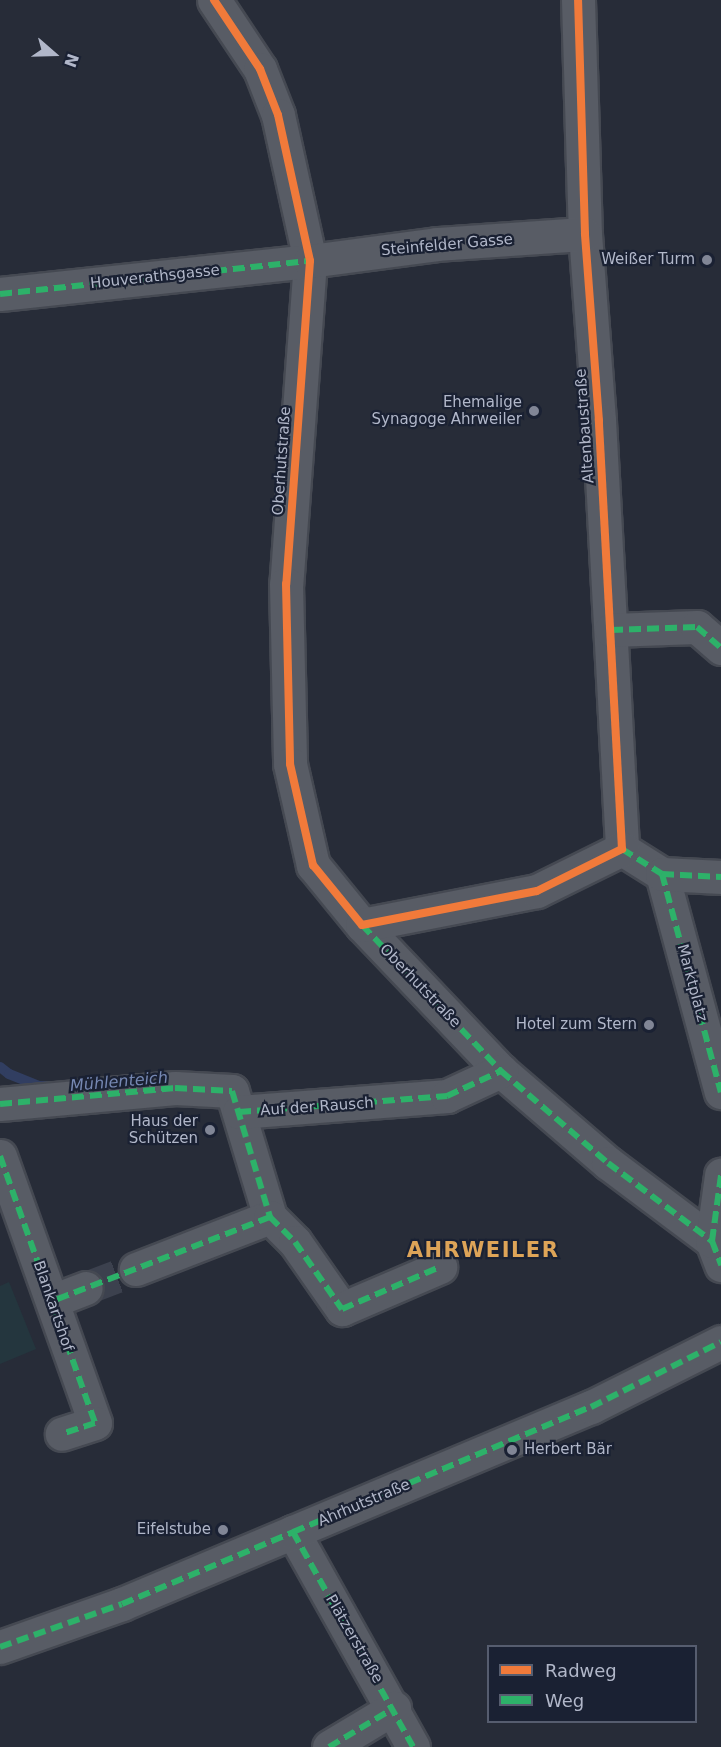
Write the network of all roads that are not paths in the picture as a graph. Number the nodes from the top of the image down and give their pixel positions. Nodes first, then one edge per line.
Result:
1 (214, 0) edge
2 (578, 0) edge
3 (585, 234) junction
4 (310, 261) junction
5 (0, 294) edge
6 (611, 630) junction
7 (721, 648) edge
8 (622, 849) junction
9 (662, 874) junction
10 (721, 877) edge
11 (362, 925) junction
12 (501, 1071) junction
13 (721, 1092) edge
14 (0, 1104) edge
15 (239, 1112) junction
16 (0, 1156) edge
17 (721, 1175) edge
18 (270, 1217) junction
19 (716, 1253) edge
20 (440, 1267) dead end
21 (136, 1269) tunnel mouth
22 (86, 1288) tunnel mouth
23 (52, 1301) junction
24 (721, 1342) edge
25 (62, 1434) dead end
26 (293, 1533) junction
27 (0, 1647) edge
28 (393, 1708) junction
29 (329, 1747) edge
30 (413, 1747) edge

1 - 4 street, Oberhutstraße
2 - 3 street, Altenbaustraße
3 - 4 street, Steinfelder Gasse
3 - 6 street, Altenbaustraße
4 - 5 street, Houverathsgasse
4 - 11 street, Oberhutstraße
6 - 7 street
6 - 8 street, Altenbaustraße
8 - 9 street
8 - 11 street
9 - 10 street
9 - 13 street, Marktplatz
11 - 12 street, Oberhutstraße
12 - 15 street, Auf der Rausch
12 - 19 street, Oberhutstraße
14 - 15 street, Auf der Rausch
15 - 18 street
16 - 23 street, Blankartshof
17 - 19 street
18 - 20 street
18 - 21 street
22 - 23 street
23 - 25 street, Blankartshof
24 - 26 street, Ahrhutstraße
26 - 27 street, Ahrhutstraße
26 - 28 street, Plätzerstraße
28 - 29 street
28 - 30 street, Plätzerstraße

